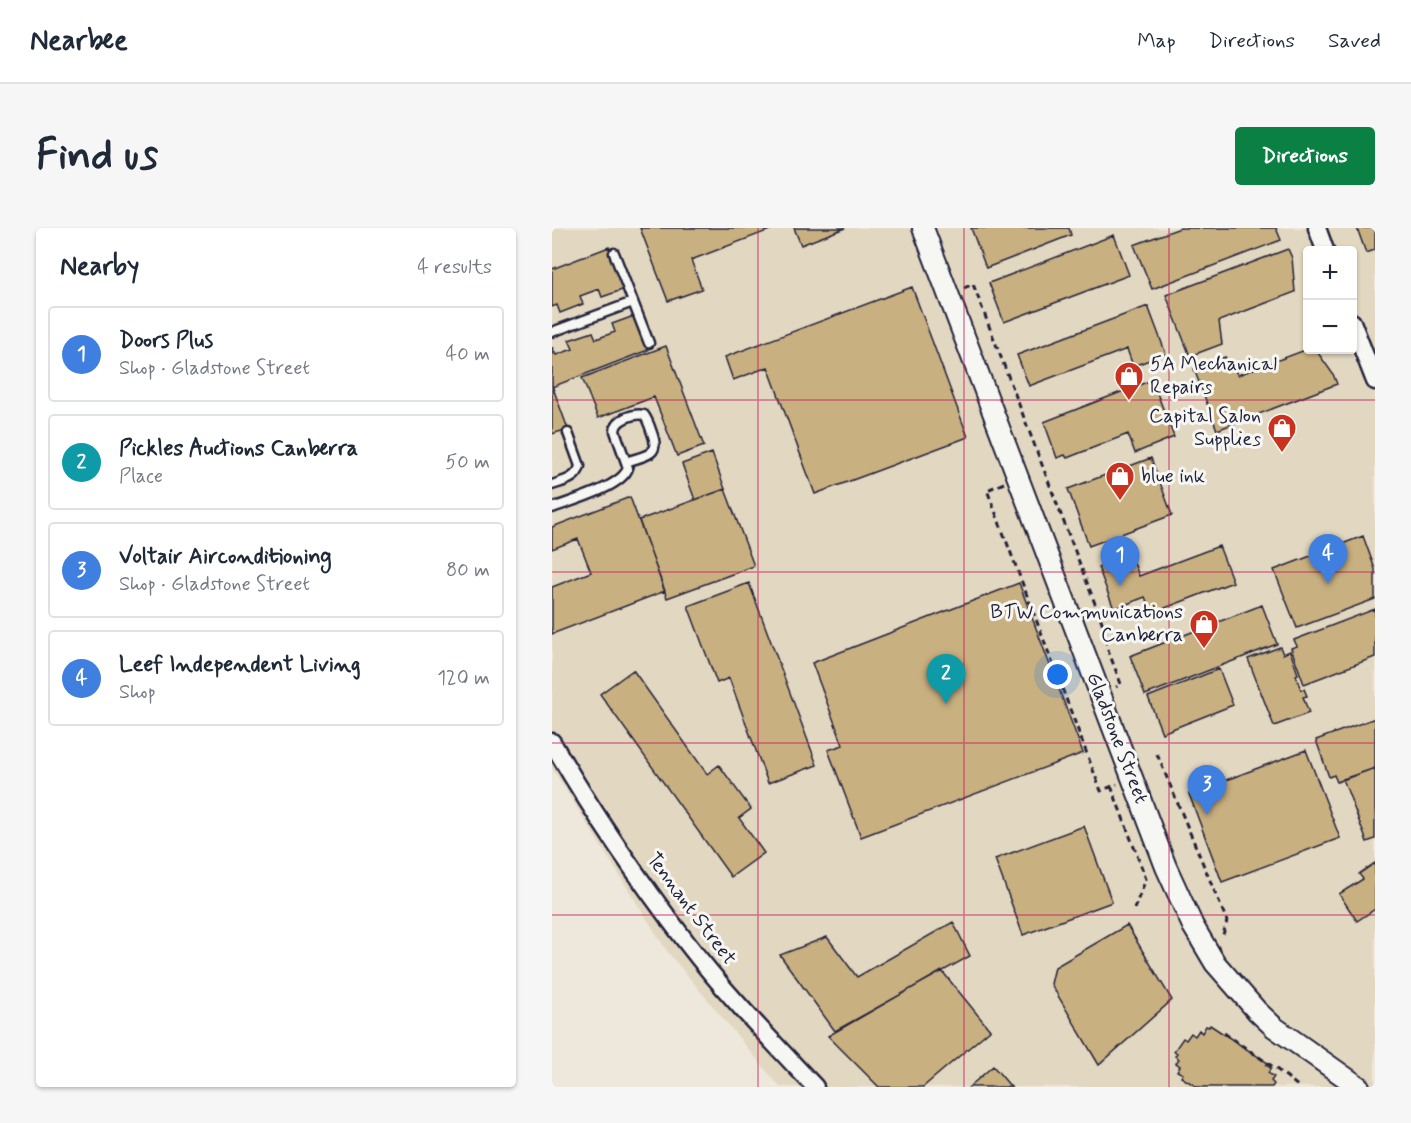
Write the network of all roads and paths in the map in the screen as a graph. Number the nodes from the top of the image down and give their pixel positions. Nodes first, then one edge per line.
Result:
1 (923, 228) edge
2 (1317, 228) edge
3 (1324, 246) edge
4 (614, 253) dead end
5 (948, 294) junction
6 (633, 302) junction
7 (552, 332) edge
8 (1357, 333) edge
9 (649, 343) dead end
10 (1375, 381) edge
11 (568, 433) dead end
12 (626, 462) junction
13 (1018, 478) junction
14 (552, 485) edge
15 (552, 508) edge
16 (1100, 694) junction
17 (552, 742) edge
18 (1156, 754) dead end
19 (1132, 778) junction
20 (1111, 786) junction
21 (1134, 909) dead end
22 (1215, 963) junction
23 (1224, 1032) dead end
24 (815, 1087) edge
25 (1299, 1087) edge
26 (1359, 1087) edge

1 - 5 street, Gladstone Street
2 - 3 street
4 - 6 lane
5 - 13 street, Gladstone Street
5 - 16 path
6 - 7 lane
6 - 9 lane
8 - 10 street
11 - 14 lane
12 - 12 lane
12 - 15 lane
13 - 16 street, Gladstone Street
13 - 20 path
16 - 19 street, Gladstone Street
17 - 24 street, Tennant Street
18 - 22 path
19 - 20 path
19 - 22 street, Gladstone Street
20 - 21 path
22 - 26 street, Gladstone Street
23 - 25 path

